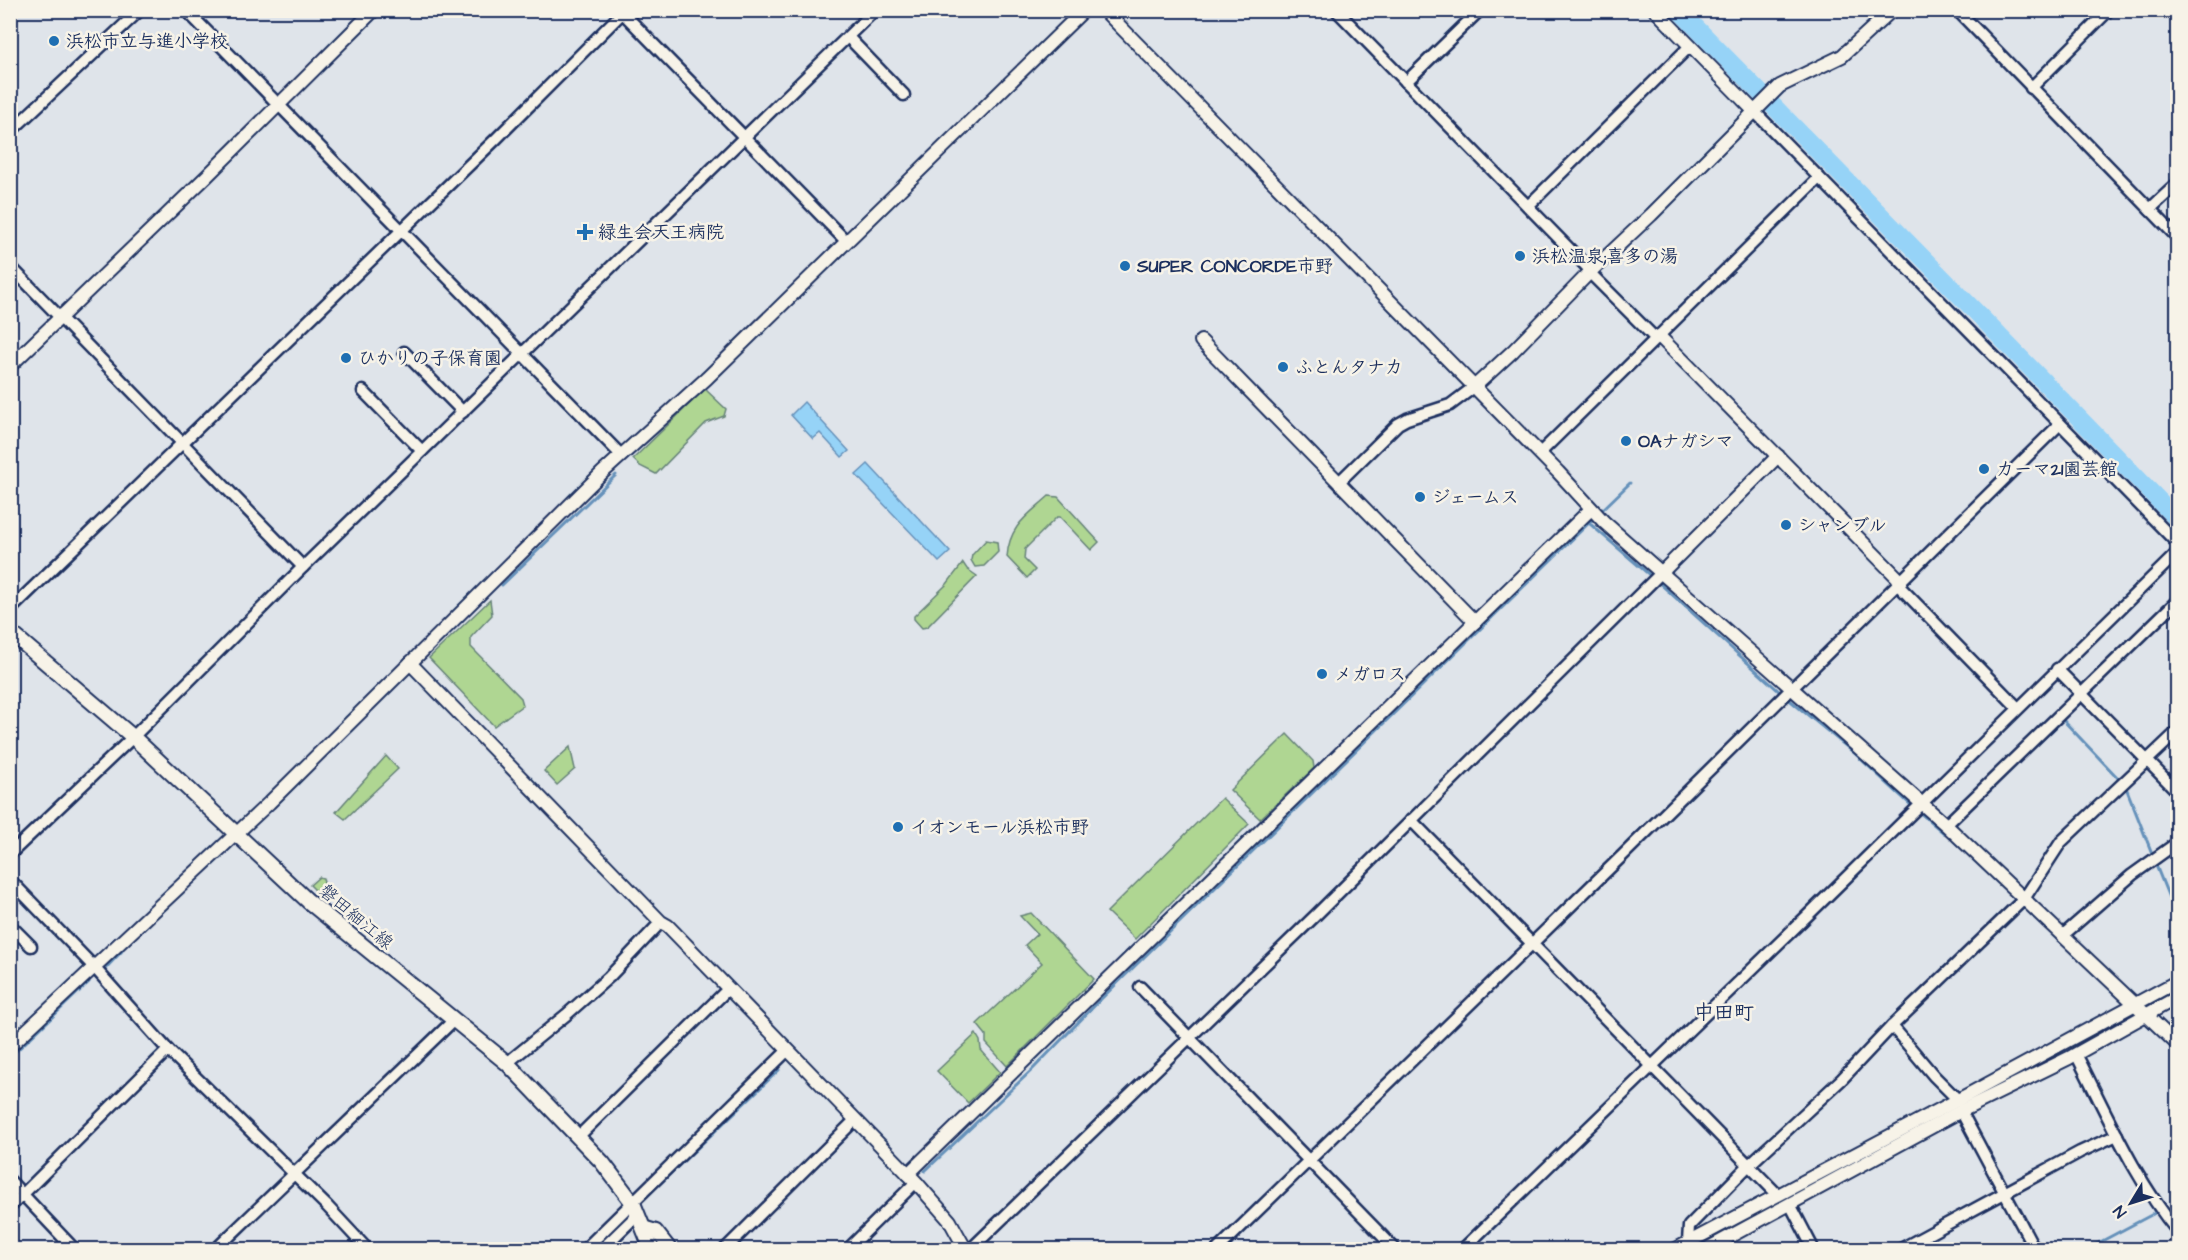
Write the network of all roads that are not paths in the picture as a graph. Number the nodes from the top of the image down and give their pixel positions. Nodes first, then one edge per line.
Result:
1 (140, 10) edge
2 (186, 10) edge
3 (374, 10) edge
4 (875, 10) edge
5 (1084, 10) edge
6 (1104, 10) edge
7 (1336, 10) edge
8 (1480, 10) edge
9 (1655, 10) edge
10 (1892, 10) edge
11 (1958, 10) edge
12 (2109, 10) edge
13 (623, 11) edge
14 (848, 37) junction
15 (1690, 46) junction
16 (1406, 82) junction
17 (2031, 88) junction
18 (904, 95) dead end
19 (278, 104) junction
20 (1754, 111) junction
21 (10, 132) edge
22 (744, 136) junction
23 (1819, 178) junction
24 (2178, 183) edge
25 (1528, 206) junction
26 (2150, 209) junction
27 (401, 229) junction
28 (2178, 238) edge
29 (846, 241) junction
30 (10, 267) edge
31 (1591, 271) junction
32 (61, 317) junction
33 (1659, 336) junction
34 (1201, 341) dead end
35 (404, 352) dead end
36 (522, 354) junction
37 (10, 366) edge
38 (1474, 387) junction
39 (363, 391) dead end
40 (463, 412) junction
41 (2060, 424) junction
42 (183, 443) junction
43 (422, 452) junction
44 (1540, 453) junction
45 (621, 455) junction
46 (1778, 456) junction
47 (1339, 482) junction
48 (1586, 513) junction
49 (2178, 544) edge
50 (2178, 552) edge
51 (303, 567) junction
52 (1662, 572) junction
53 (1899, 583) junction
54 (2178, 600) edge
55 (10, 610) edge
56 (1475, 622) junction
57 (10, 632) edge
58 (410, 663) junction
59 (2057, 669) junction
60 (1791, 689) junction
61 (2081, 695) junction
62 (2018, 708) junction
63 (2178, 731) edge
64 (133, 737) junction
65 (2146, 761) junction
66 (2178, 792) edge
67 (1921, 803) junction
68 (1411, 820) junction
69 (1946, 825) junction
70 (237, 833) junction
71 (2178, 842) edge
72 (10, 854) edge
73 (10, 880) edge
74 (2024, 899) junction
75 (661, 922) junction
76 (10, 925) edge
77 (2062, 936) junction
78 (1531, 942) junction
79 (31, 946) dead end
80 (93, 966) junction
81 (2178, 981) edge
82 (1140, 987) dead end
83 (728, 990) junction
84 (2178, 997) edge
85 (2135, 1005) junction
86 (2145, 1015) junction
87 (454, 1020) junction
88 (1892, 1026) junction
89 (1189, 1036) junction
90 (10, 1046) edge
91 (2178, 1046) edge
92 (168, 1050) junction
93 (788, 1050) junction
94 (2076, 1054) junction
95 (507, 1063) junction
96 (1651, 1066) junction
97 (1959, 1106) junction
98 (855, 1120) junction
99 (2117, 1135) junction
100 (578, 1137) junction
101 (1308, 1161) junction
102 (1749, 1165) junction
103 (293, 1174) junction
104 (912, 1178) junction
105 (10, 1180) edge
106 (2004, 1193) junction
107 (24, 1194) junction
108 (1778, 1195) junction
109 (1790, 1204) junction
110 (10, 1207) edge
111 (638, 1214) junction
112 (2178, 1232) edge
113 (1688, 1242) junction
114 (75, 1250) edge
115 (215, 1250) edge
116 (368, 1250) edge
117 (584, 1250) edge
118 (601, 1250) edge
119 (652, 1250) edge
120 (672, 1250) edge
121 (724, 1250) edge
122 (847, 1250) edge
123 (968, 1250) edge
124 (1217, 1250) edge
125 (1396, 1250) edge
126 (1462, 1250) edge
127 (1674, 1250) edge
128 (1705, 1250) edge
129 (1814, 1250) edge
130 (1899, 1250) edge
131 (2035, 1250) edge

1 - 21 street
2 - 19 street
3 - 19 street
4 - 14 street
5 - 29 street
6 - 38 street
7 - 16 street
8 - 16 street
9 - 15 street
10 - 20 street
11 - 17 street
12 - 17 street
13 - 22 street
13 - 27 street
14 - 18 street
14 - 22 street
15 - 20 street
15 - 25 street
16 - 25 street
17 - 26 street
19 - 27 street
19 - 32 street
20 - 23 street
20 - 31 street
22 - 29 street
22 - 36 street
23 - 33 street
23 - 41 street
24 - 26 street
25 - 31 street
26 - 28 street
27 - 36 street
27 - 42 street
29 - 45 street
30 - 32 street
31 - 33 street
31 - 38 street
32 - 37 street
32 - 42 street
33 - 44 street
33 - 46 street
34 - 47 street
35 - 40 street
36 - 40 street
36 - 45 street
38 - 44 street
38 - 47 street
39 - 43 street
40 - 43 street
41 - 49 street
41 - 53 street
42 - 51 street
42 - 55 street
43 - 51 street
44 - 48 street
45 - 58 street
46 - 52 street
46 - 53 street
47 - 56 street
48 - 52 street
48 - 56 street
50 - 59 street
51 - 64 street
52 - 60 street
52 - 68 street
53 - 60 street
53 - 62 street
54 - 61 street
56 - 104 street
57 - 64 main road, 磐田細江線
58 - 70 street
58 - 75 street
59 - 61 street
59 - 62 street
60 - 67 street
60 - 78 street
61 - 65 street
61 - 69 street
62 - 67 street
63 - 65 street
64 - 70 main road, 磐田細江線
64 - 72 street
65 - 66 street
65 - 74 street
67 - 69 street
67 - 96 street
68 - 78 street
68 - 89 street
69 - 74 street
70 - 80 street
70 - 87 main road, 磐田細江線
71 - 77 street
73 - 80 street
74 - 77 street
74 - 88 street
75 - 83 street
75 - 95 street
76 - 79 street
77 - 85 street
78 - 96 street
78 - 101 street
80 - 90 street
80 - 92 street
81 - 85 street
82 - 89 street
83 - 93 street
83 - 100 street
84 - 86 street
85 - 86 street
85 - 97 street
86 - 91 street
86 - 94 street
87 - 95 main road, 磐田細江線
87 - 103 street
88 - 97 street
88 - 102 street
89 - 101 street
89 - 123 street
92 - 103 street
92 - 107 street
93 - 98 street
93 - 111 street
94 - 97 street
94 - 99 street
95 - 100 main road, 磐田細江線
96 - 102 street
96 - 126 street
97 - 106 street
97 - 108 street
97 - 109 street
98 - 104 street
98 - 121 street
99 - 106 street
99 - 112 street
100 - 111 main road, 磐田細江線
101 - 124 street
101 - 125 street
102 - 108 street
102 - 113 street
103 - 115 street
103 - 116 street
104 - 122 street
104 - 123 street
105 - 107 street
106 - 130 street
106 - 131 street
107 - 110 street
107 - 114 street
108 - 113 street
109 - 128 street
109 - 129 street
111 - 117 street
111 - 118 street
111 - 119 main road, 磐田細江線
111 - 120 street
113 - 127 street

